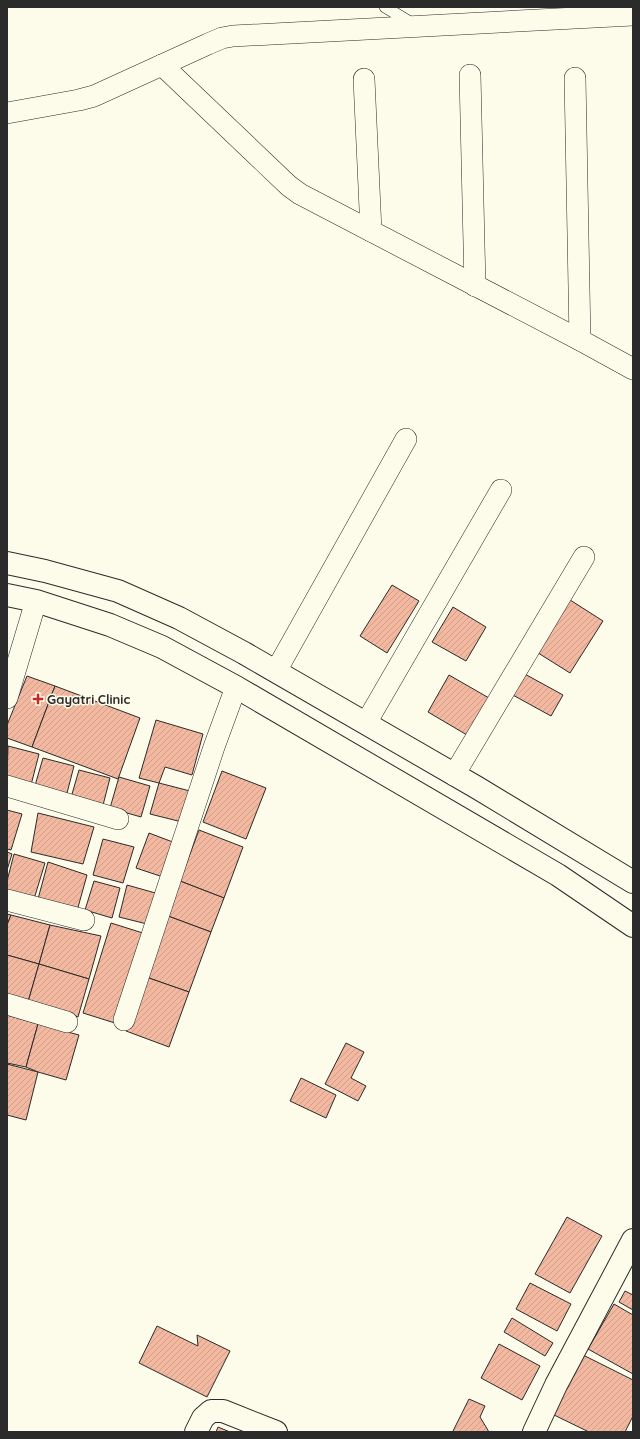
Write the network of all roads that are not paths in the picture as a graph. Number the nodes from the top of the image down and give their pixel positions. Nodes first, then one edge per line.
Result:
1 (385, 7) edge
2 (633, 16) edge
3 (416, 26) junction
4 (162, 65) junction
5 (470, 75) dead end
6 (575, 78) dead end
7 (364, 79) dead end
8 (7, 113) edge
9 (371, 231) junction
10 (475, 286) junction
11 (580, 340) junction
12 (633, 369) edge
13 (406, 439) dead end
14 (501, 490) dead end
15 (584, 557) dead end
16 (7, 563) edge
17 (7, 595) edge
18 (36, 601) junction
19 (276, 671) junction
20 (236, 687) junction
21 (7, 698) edge
22 (366, 723) junction
23 (454, 775) junction
24 (7, 786) edge
25 (118, 819) dead end
26 (633, 882) edge
27 (7, 900) edge
28 (84, 920) dead end
29 (633, 926) edge
30 (7, 1004) edge
31 (124, 1020) dead end
32 (67, 1022) dead end
33 (633, 1240) edge
34 (196, 1432) edge
35 (276, 1432) edge
36 (534, 1432) edge

1 - 3 lane
2 - 3 street
3 - 4 street
4 - 8 street
4 - 9 street
5 - 10 street
6 - 11 street
7 - 9 street
9 - 10 street
10 - 11 street
11 - 12 street
13 - 19 street
14 - 22 street
15 - 23 street
16 - 19 main road
17 - 18 main road
18 - 20 main road
18 - 21 street
19 - 22 main road
20 - 29 main road
20 - 31 street
22 - 23 main road
23 - 26 main road
24 - 25 street
27 - 28 street
30 - 32 street
33 - 36 main road
34 - 35 main road

